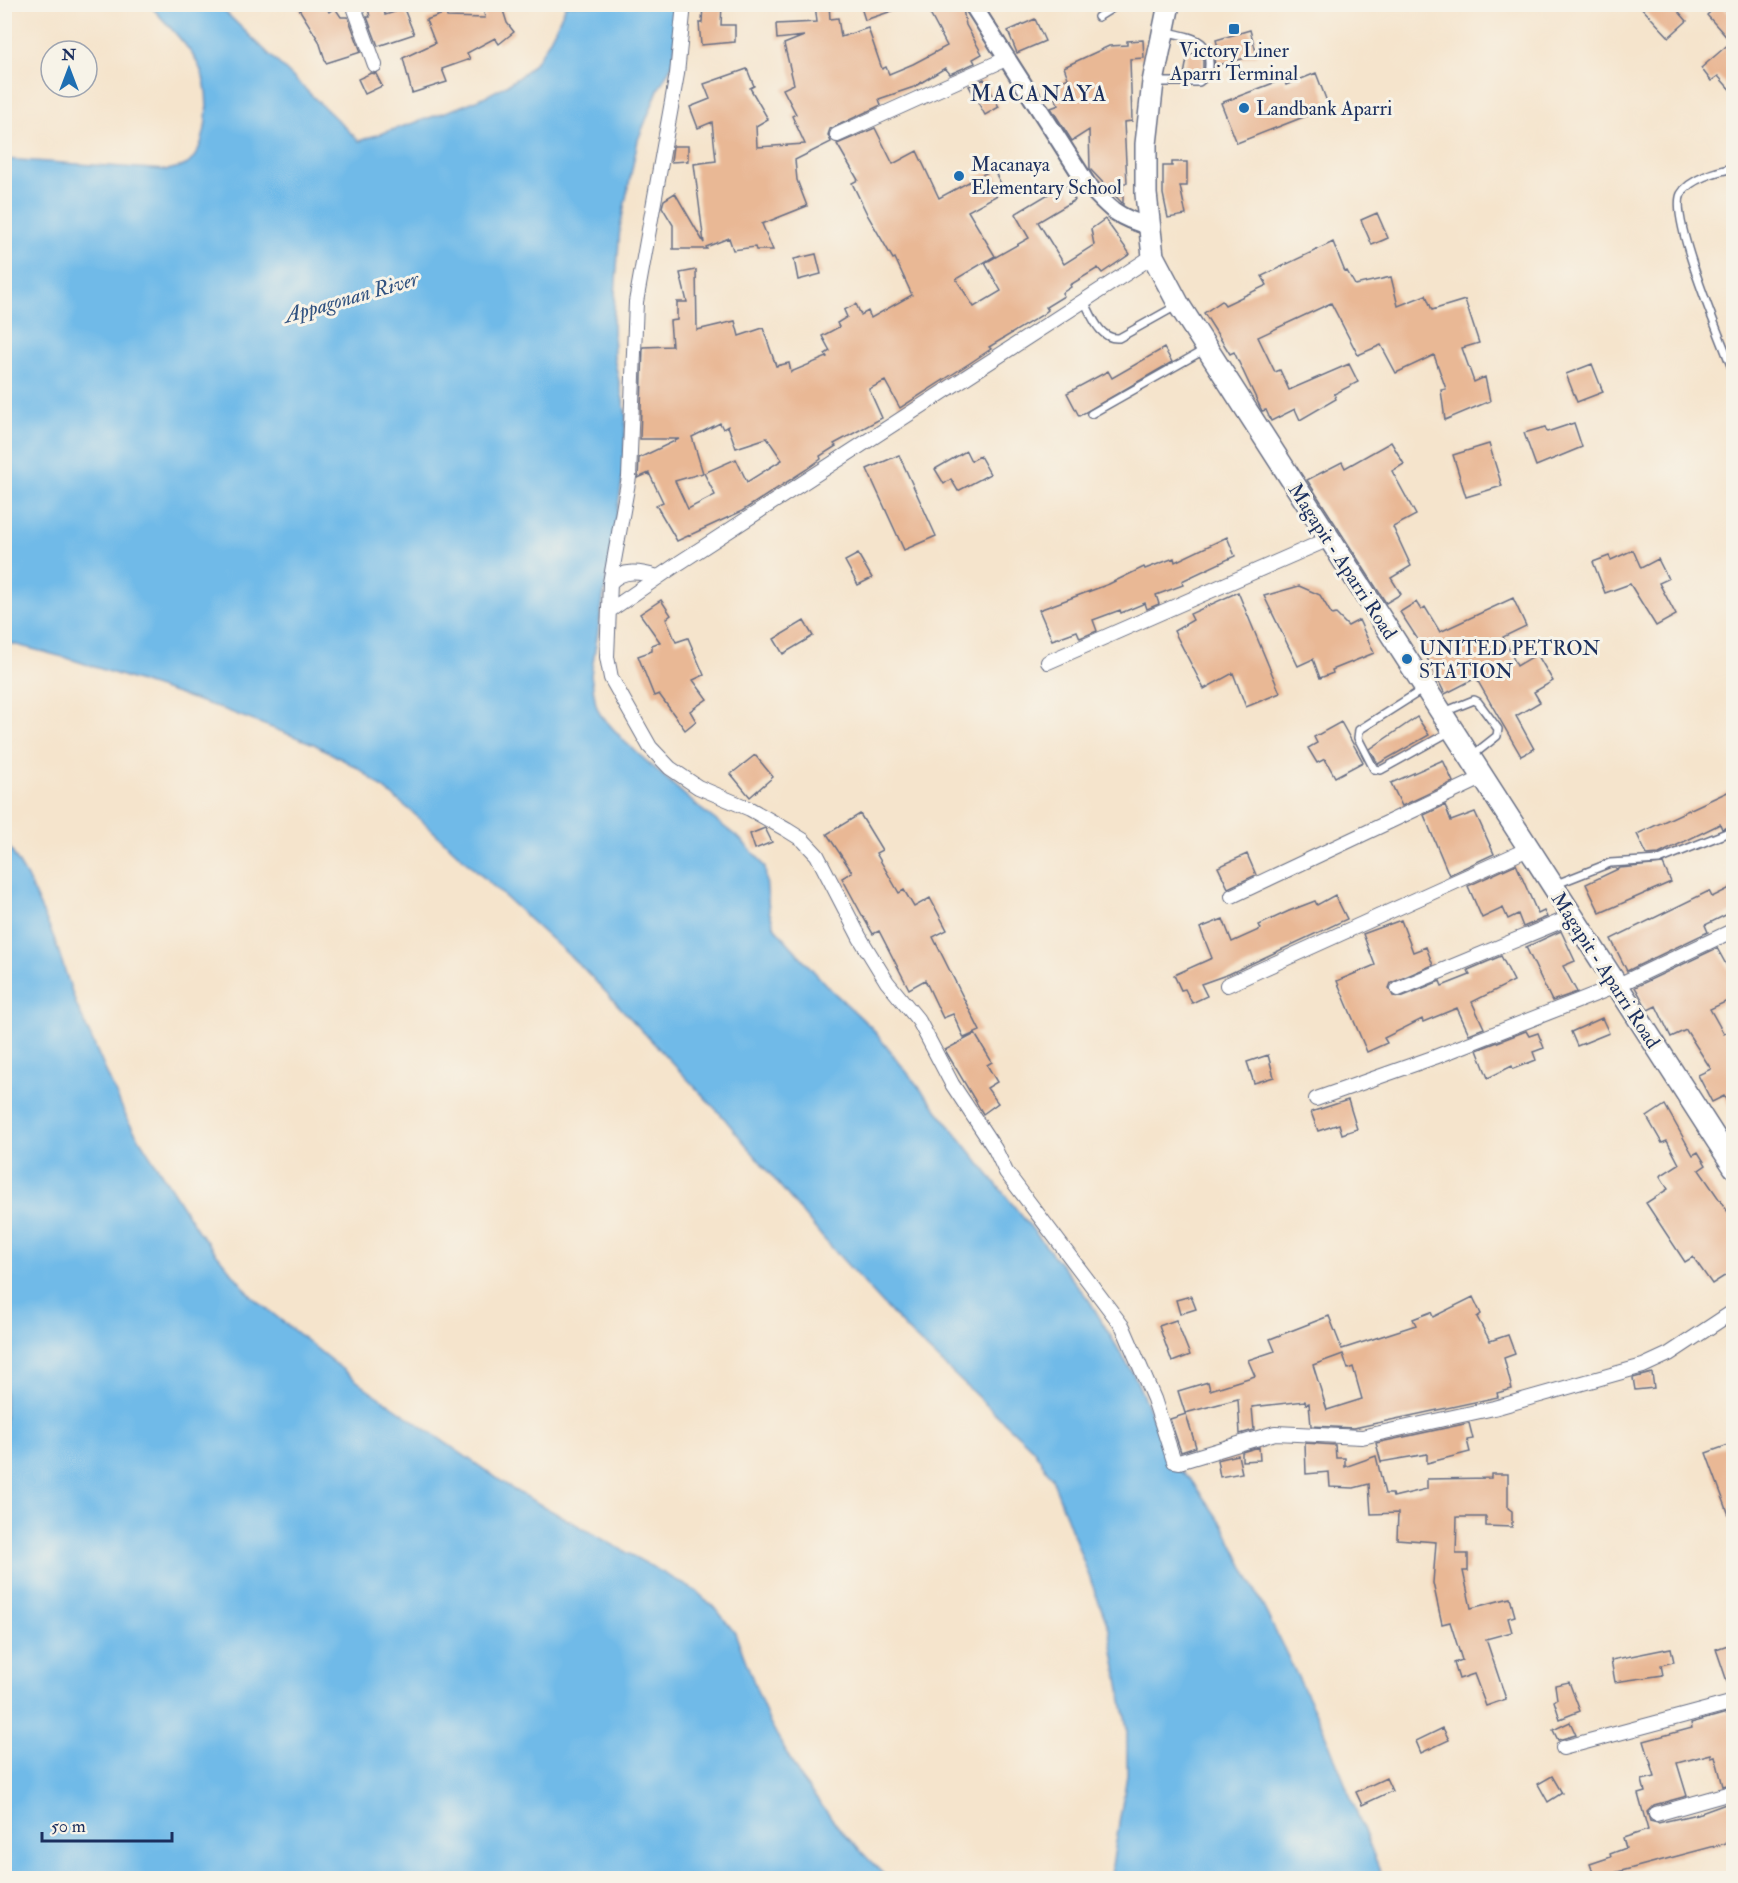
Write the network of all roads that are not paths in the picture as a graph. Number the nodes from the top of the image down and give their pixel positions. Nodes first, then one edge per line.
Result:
1 (353, 4) edge
2 (684, 4) edge
3 (972, 4) edge
4 (1119, 4) edge
5 (1169, 4) edge
6 (1098, 17) dead end
7 (1162, 31) junction
8 (1008, 58) junction
9 (375, 65) dead end
10 (1153, 82) junction
11 (837, 135) dead end
12 (1734, 168) edge
13 (1149, 226) junction
14 (1153, 255) junction
15 (1084, 301) junction
16 (1179, 305) junction
17 (1208, 349) junction
18 (1734, 373) edge
19 (1091, 414) dead end
20 (1329, 539) junction
21 (658, 577) junction
22 (610, 583) junction
23 (609, 612) junction
24 (1048, 662) dead end
25 (1424, 689) junction
26 (1447, 722) junction
27 (1470, 758) junction
28 (1482, 778) junction
29 (1734, 830) edge
30 (1528, 849) junction
31 (1551, 886) junction
32 (1232, 896) dead end
33 (1571, 917) junction
34 (1734, 930) edge
35 (1227, 985) dead end
36 (1616, 986) junction
37 (1398, 989) dead end
38 (1316, 1099) dead end
39 (1734, 1167) edge
40 (1734, 1311) edge
41 (1734, 1702) edge
42 (1563, 1748) dead end
43 (1734, 1792) edge
44 (1656, 1814) dead end

1 - 9 street
2 - 22 street
3 - 8 street
4 - 6 lane
5 - 7 main road, Magapit - Aparri Road
7 - 10 main road, Magapit - Aparri Road
7 - 10 lane
8 - 11 street
8 - 13 street
10 - 13 main road, Magapit - Aparri Road
12 - 18 lane
13 - 14 main road, Magapit - Aparri Road
14 - 15 street
14 - 16 main road, Magapit - Aparri Road
15 - 16 lane
15 - 21 street
16 - 17 main road, Magapit - Aparri Road
17 - 19 lane
17 - 20 main road, Magapit - Aparri Road
20 - 24 street
20 - 25 main road, Magapit - Aparri Road
21 - 22 street
21 - 23 street
22 - 23 street
23 - 40 street
25 - 26 main road, Magapit - Aparri Road
25 - 26 lane
26 - 27 main road, Magapit - Aparri Road
26 - 27 lane
27 - 28 main road, Magapit - Aparri Road
28 - 30 main road, Magapit - Aparri Road
28 - 32 street
29 - 31 lane
30 - 31 main road, Magapit - Aparri Road
30 - 35 street
31 - 33 main road, Magapit - Aparri Road
33 - 36 main road, Magapit - Aparri Road
33 - 37 street
34 - 36 street
36 - 38 street
36 - 39 main road, Magapit - Aparri Road
41 - 42 street
43 - 44 street

